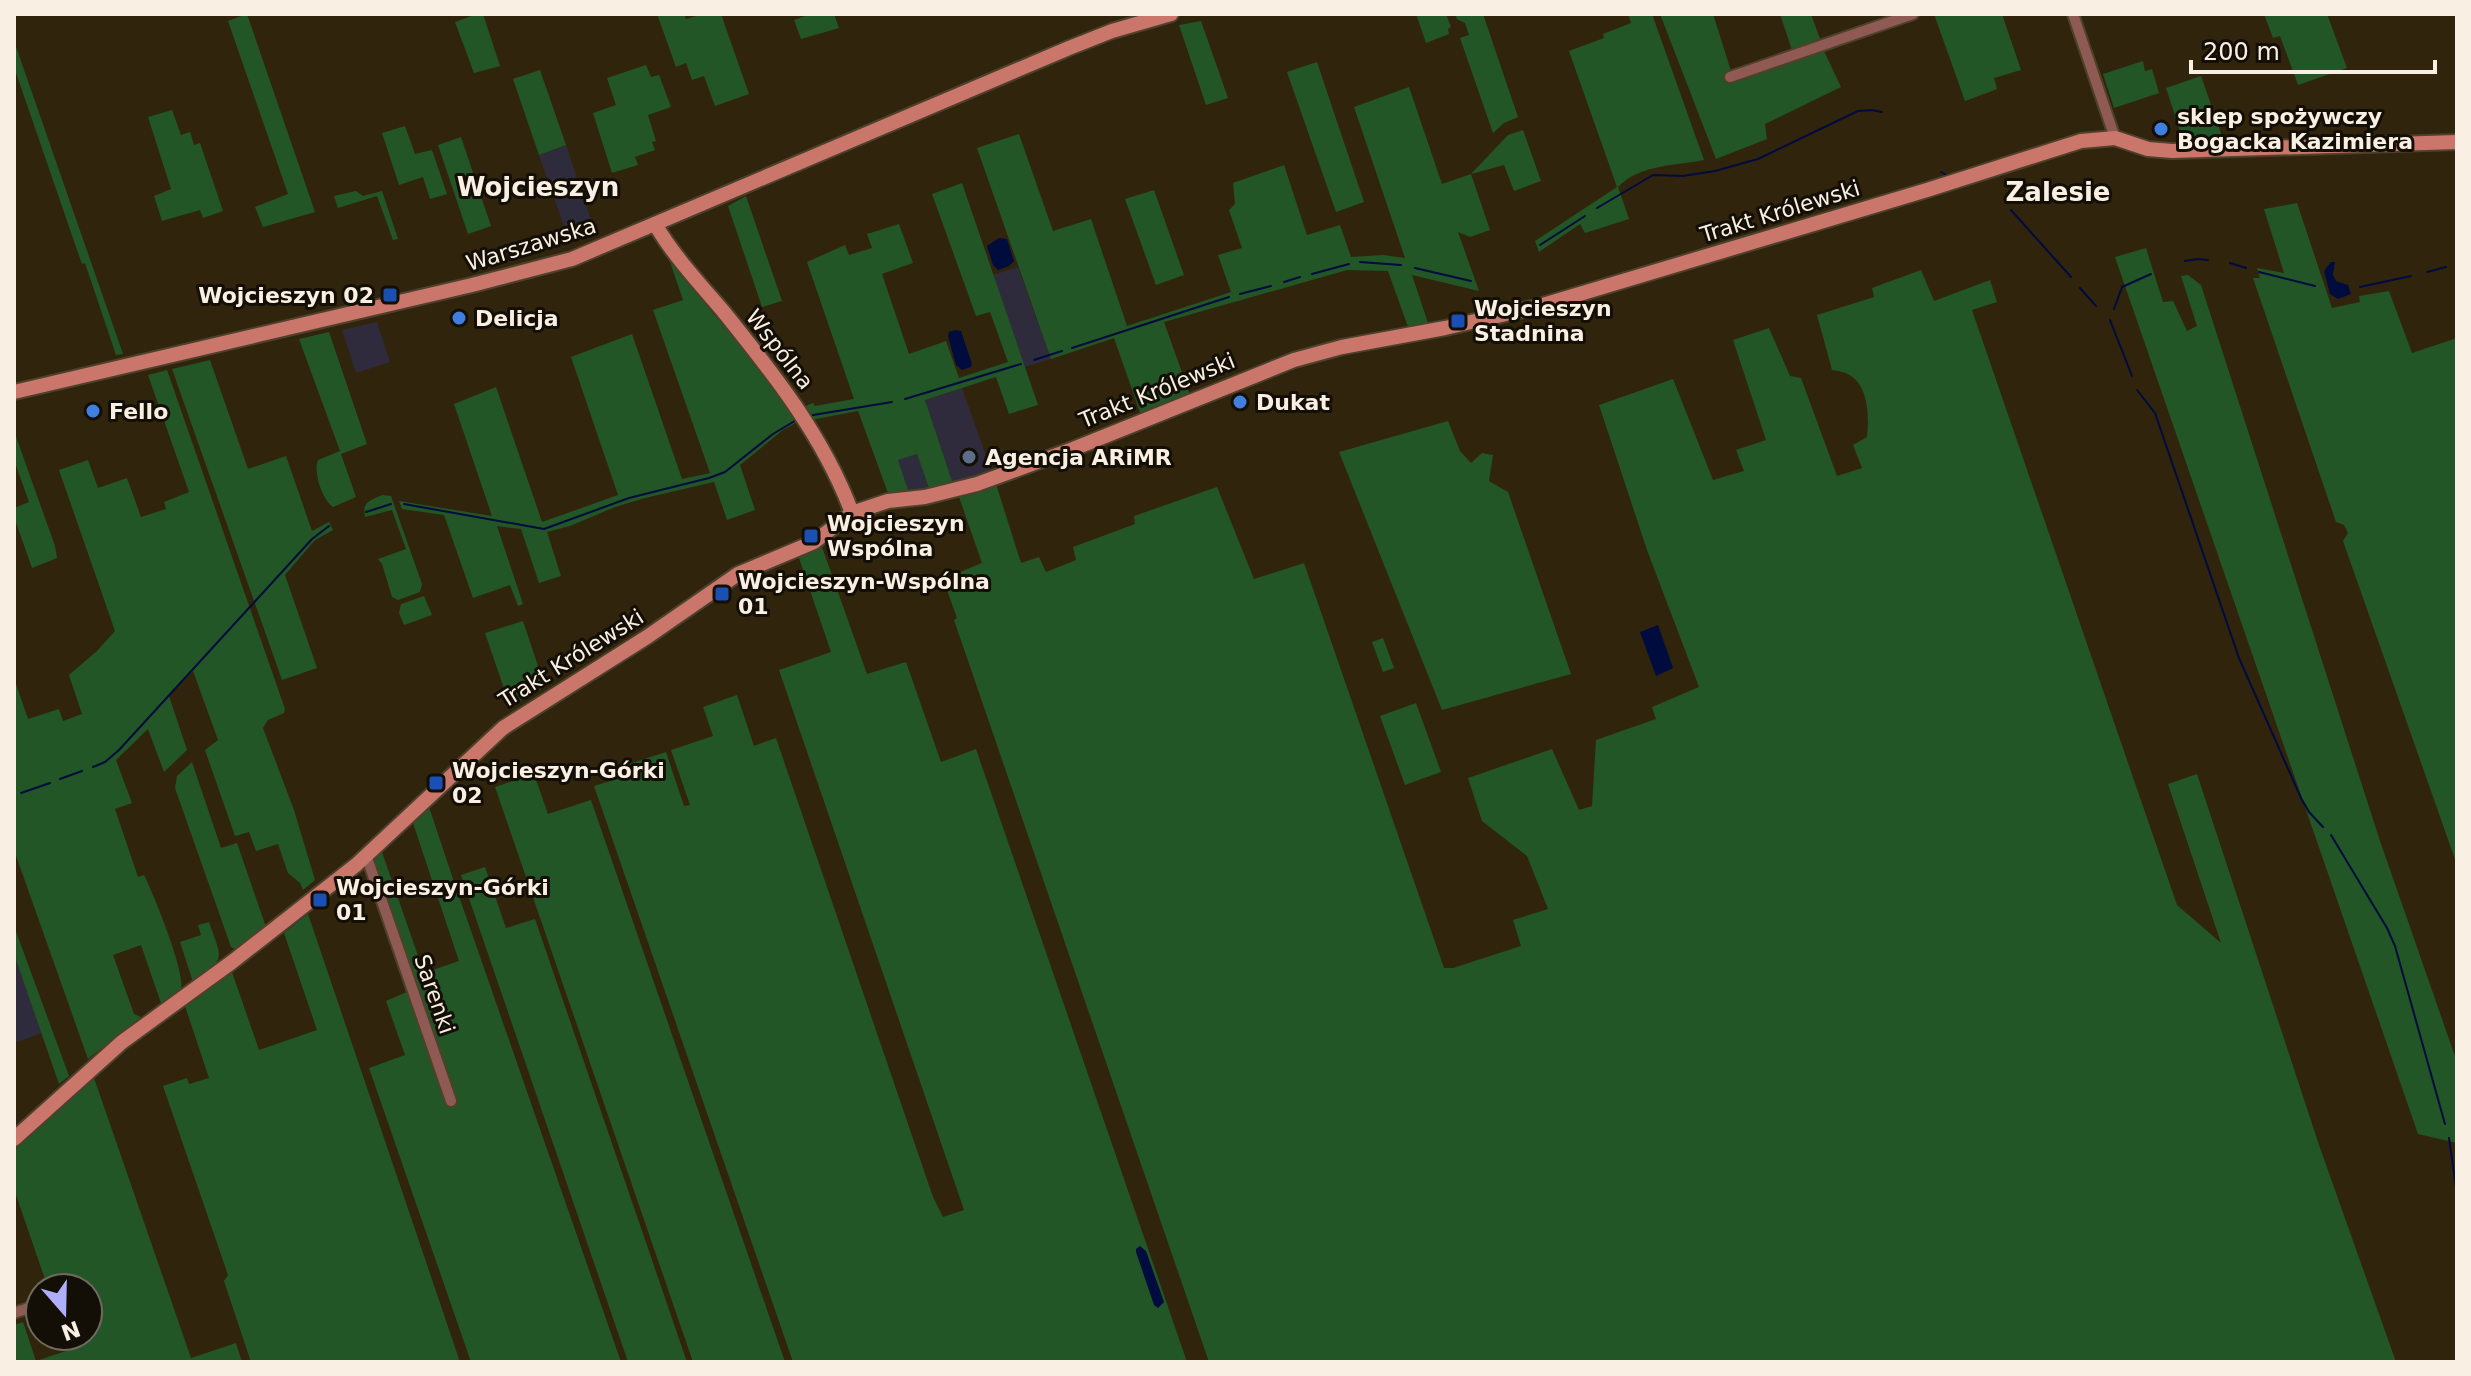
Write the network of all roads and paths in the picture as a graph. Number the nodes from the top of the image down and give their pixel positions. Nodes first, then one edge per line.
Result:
1 (1171, 14) edge
2 (1913, 14) edge
3 (2073, 14) edge
4 (1730, 77) dead end
5 (2115, 138) junction
6 (2457, 142) edge
7 (655, 224) junction
8 (14, 392) edge
9 (852, 513) junction
10 (366, 855) junction
11 (451, 1101) dead end
12 (14, 1139) edge

1 - 7 street, Warszawska
2 - 4 street
3 - 5 street
5 - 6 street, Trakt Królewski
5 - 9 street, Trakt Królewski
7 - 8 street, Warszawska
7 - 9 street, Wspólna
9 - 10 street, Trakt Królewski
10 - 11 street, Sarenki
10 - 12 street, Trakt Królewski

